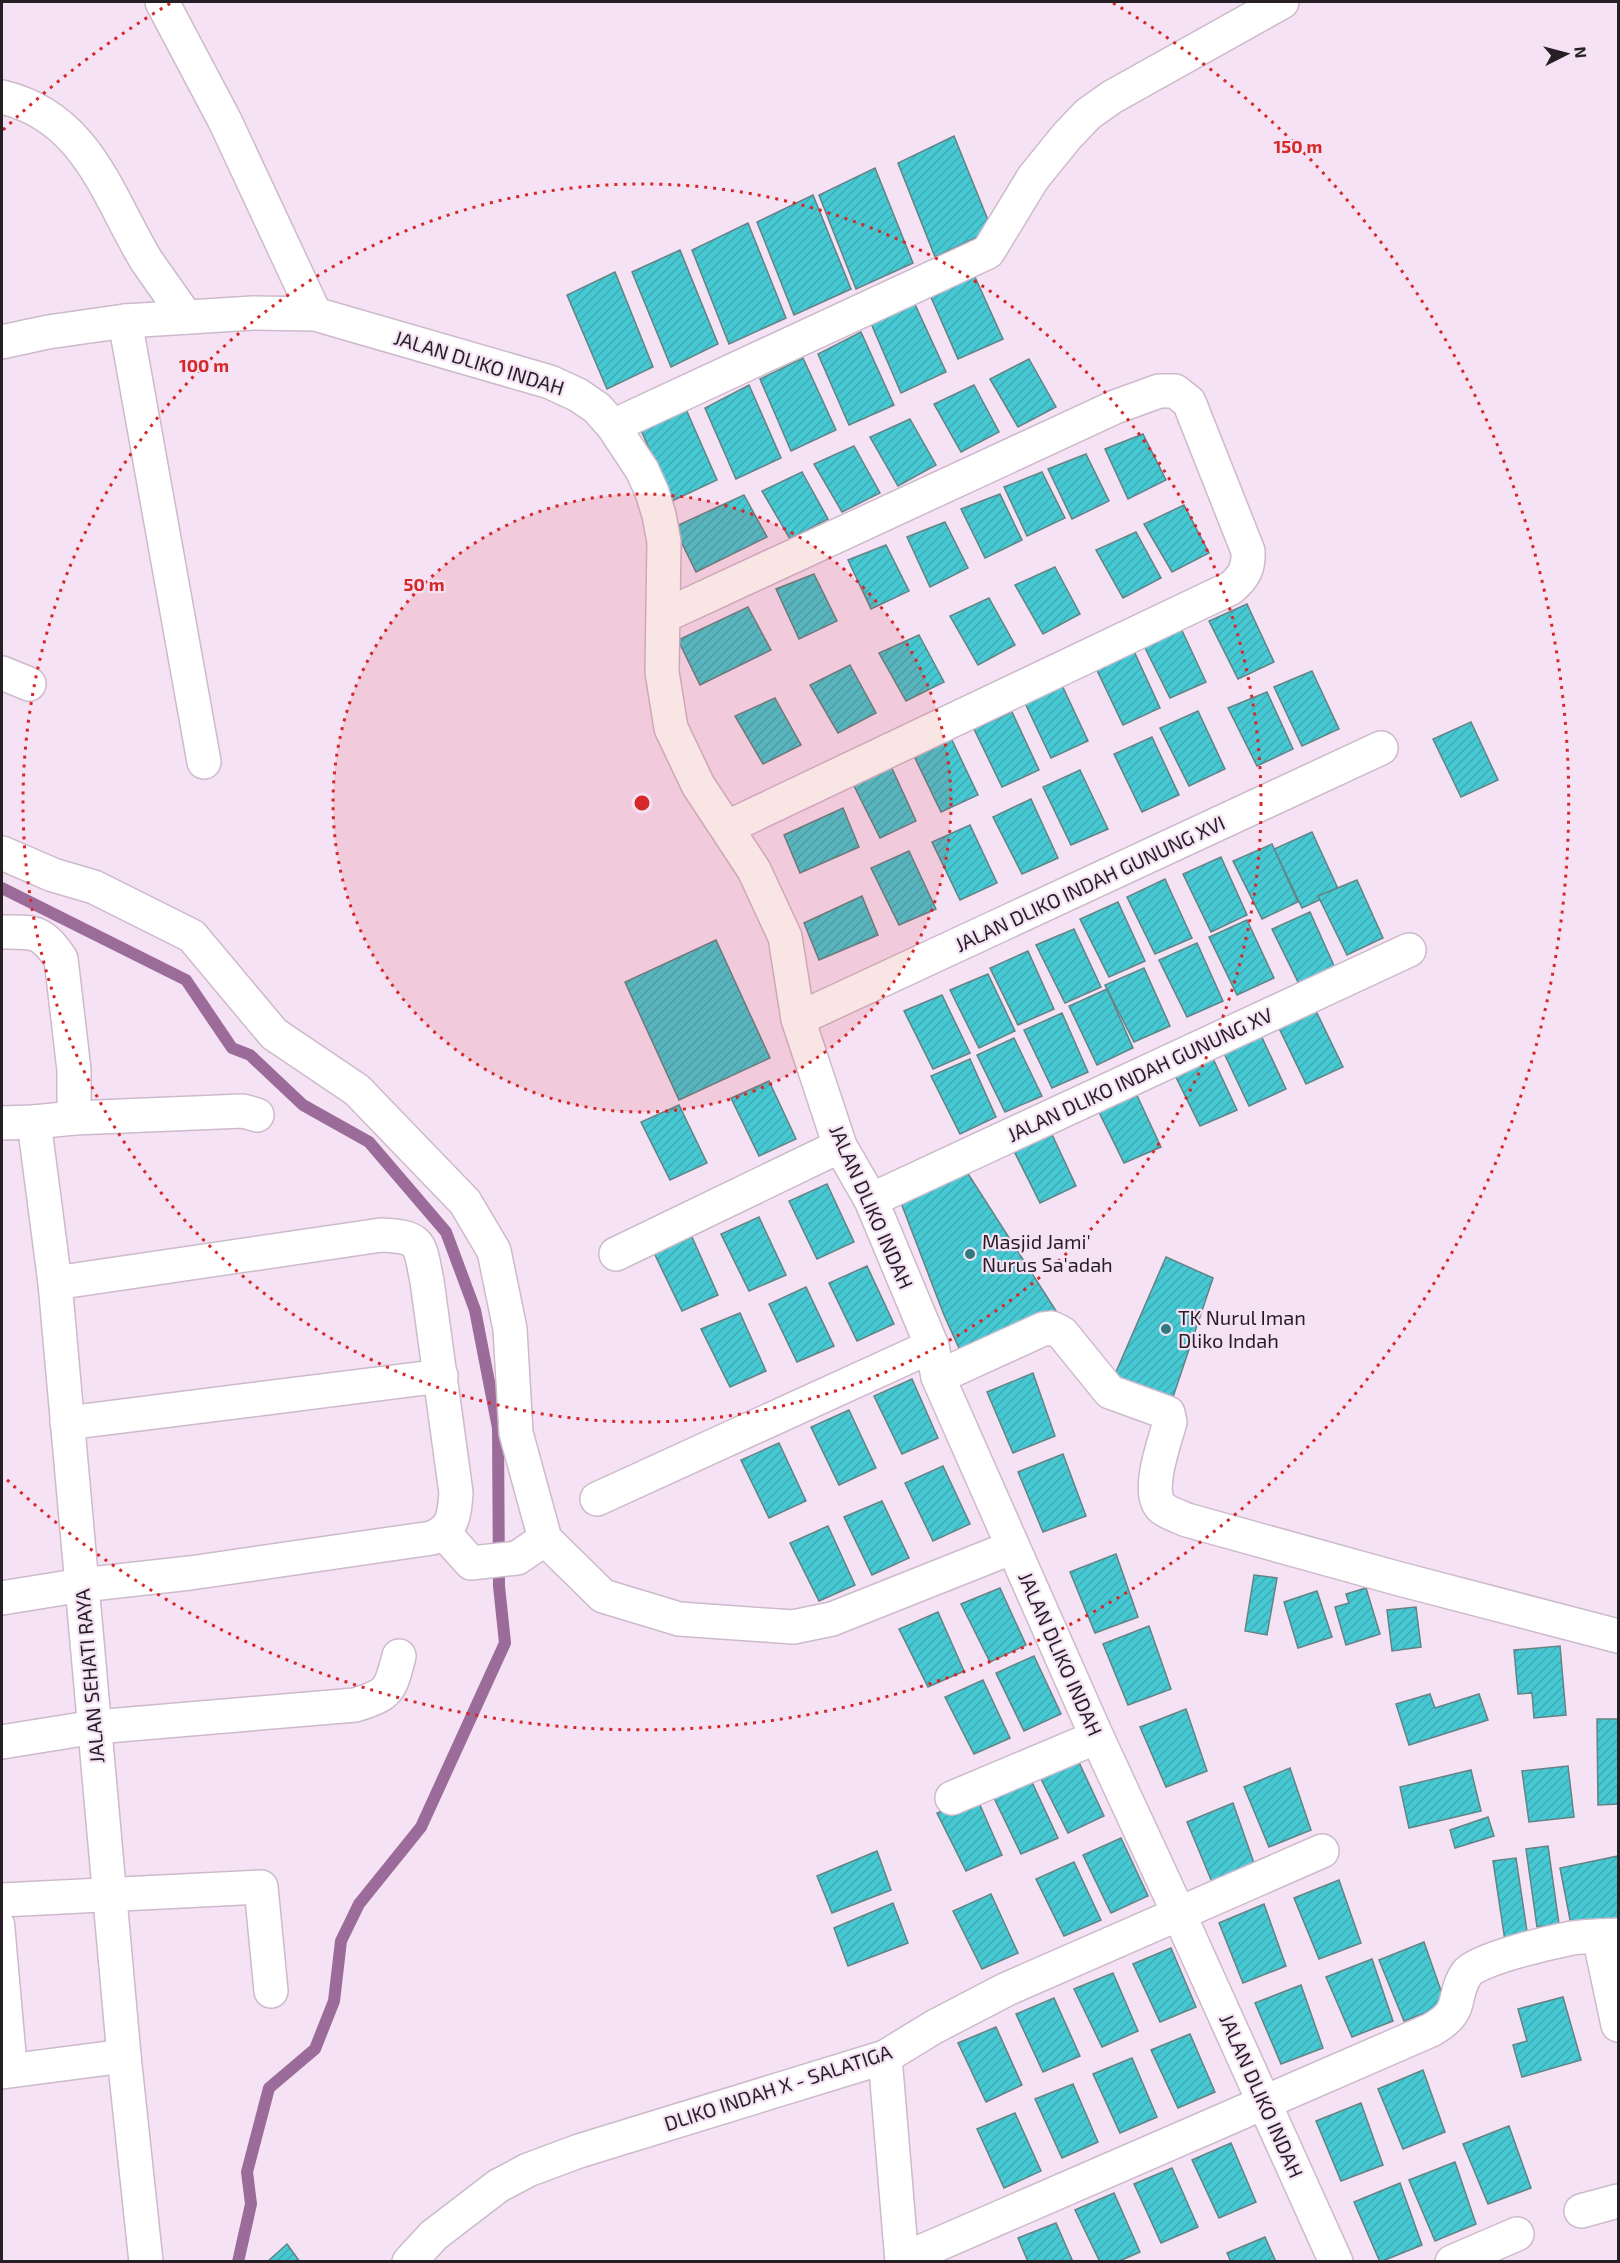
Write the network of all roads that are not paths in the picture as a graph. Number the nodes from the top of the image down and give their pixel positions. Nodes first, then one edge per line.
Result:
1 (162, 2) edge
2 (1282, 2) edge
3 (2, 97) edge
4 (315, 314) junction
5 (186, 317) junction
6 (125, 321) junction
7 (2, 342) edge
8 (613, 426) junction
9 (664, 616) junction
10 (1381, 748) dead end
11 (204, 762) dead end
12 (728, 827) junction
13 (2, 853) edge
14 (2, 932) edge
15 (1409, 950) dead end
16 (798, 1019) junction
17 (257, 1115) dead end
18 (74, 1119) junction
19 (34, 1122) junction
20 (2, 1124) edge
21 (840, 1146) junction
22 (871, 1200) junction
23 (616, 1254) dead end
24 (55, 1283) junction
25 (935, 1362) junction
26 (441, 1376) junction
27 (67, 1423) junction
28 (597, 1499) dead end
29 (444, 1533) junction
30 (545, 1539) junction
31 (1013, 1546) junction
32 (82, 1585) junction
33 (2, 1598) edge
34 (1618, 1636) edge
35 (399, 1656) dead end
36 (94, 1727) junction
37 (1096, 1737) junction
38 (2, 1742) edge
39 (952, 1798) dead end
40 (1322, 1851) dead end
41 (110, 1896) junction
42 (2, 1900) edge
43 (1179, 1914) junction
44 (2, 1924) edge
45 (1609, 1936) edge
46 (271, 1991) dead end
47 (1618, 2025) edge
48 (124, 2056) junction
49 (885, 2057) junction
50 (8, 2072) edge
51 (1263, 2103) junction
52 (1618, 2201) edge
53 (1581, 2211) dead end
54 (1517, 2234) dead end
55 (902, 2261) edge
56 (146, 2262) edge
57 (409, 2262) edge
58 (1336, 2262) edge
59 (1452, 2262) edge

1 - 4 street
2 - 8 street
3 - 5 street
4 - 5 street, JALAN DLIKO INDAH
4 - 8 street, JALAN DLIKO INDAH
5 - 6 street, JALAN DLIKO INDAH
6 - 7 street, JALAN DLIKO INDAH
6 - 11 street
8 - 9 street, JALAN DLIKO INDAH
9 - 12 street, JALAN DLIKO INDAH
9 - 12 street
10 - 16 street, JALAN DLIKO INDAH GUNUNG XVI
12 - 16 street, JALAN DLIKO INDAH
13 - 30 street
14 - 18 street
15 - 22 street, JALAN DLIKO INDAH GUNUNG XV
16 - 21 street, JALAN DLIKO INDAH
17 - 18 street
18 - 19 street
19 - 20 street
19 - 24 street, JALAN SEHATI RAYA
21 - 22 street, JALAN DLIKO INDAH
21 - 23 street
22 - 25 street, JALAN DLIKO INDAH
24 - 26 street
24 - 27 street, JALAN SEHATI RAYA
25 - 28 street
25 - 31 street, JALAN DLIKO INDAH
25 - 34 street
26 - 27 street
26 - 29 street
27 - 32 street, JALAN SEHATI RAYA
29 - 30 street
29 - 32 street
30 - 31 street
31 - 37 street, JALAN DLIKO INDAH
32 - 33 street
32 - 36 street, JALAN SEHATI RAYA
35 - 36 street
36 - 38 street
36 - 41 street, JALAN SEHATI RAYA
37 - 39 street
37 - 43 street, JALAN DLIKO INDAH
40 - 43 street, DLIKO INDAH X - SALATIGA
41 - 42 street
41 - 46 street
41 - 48 street, JALAN SEHATI RAYA
43 - 49 street, DLIKO INDAH X - SALATIGA
43 - 51 street, JALAN DLIKO INDAH
44 - 50 lane
45 - 47 street
45 - 51 street
48 - 50 street
48 - 56 street, JALAN SEHATI RAYA
49 - 55 street
49 - 57 street, DLIKO INDAH X - SALATIGA
51 - 55 street
51 - 58 street, JALAN DLIKO INDAH
52 - 53 street
54 - 59 street

